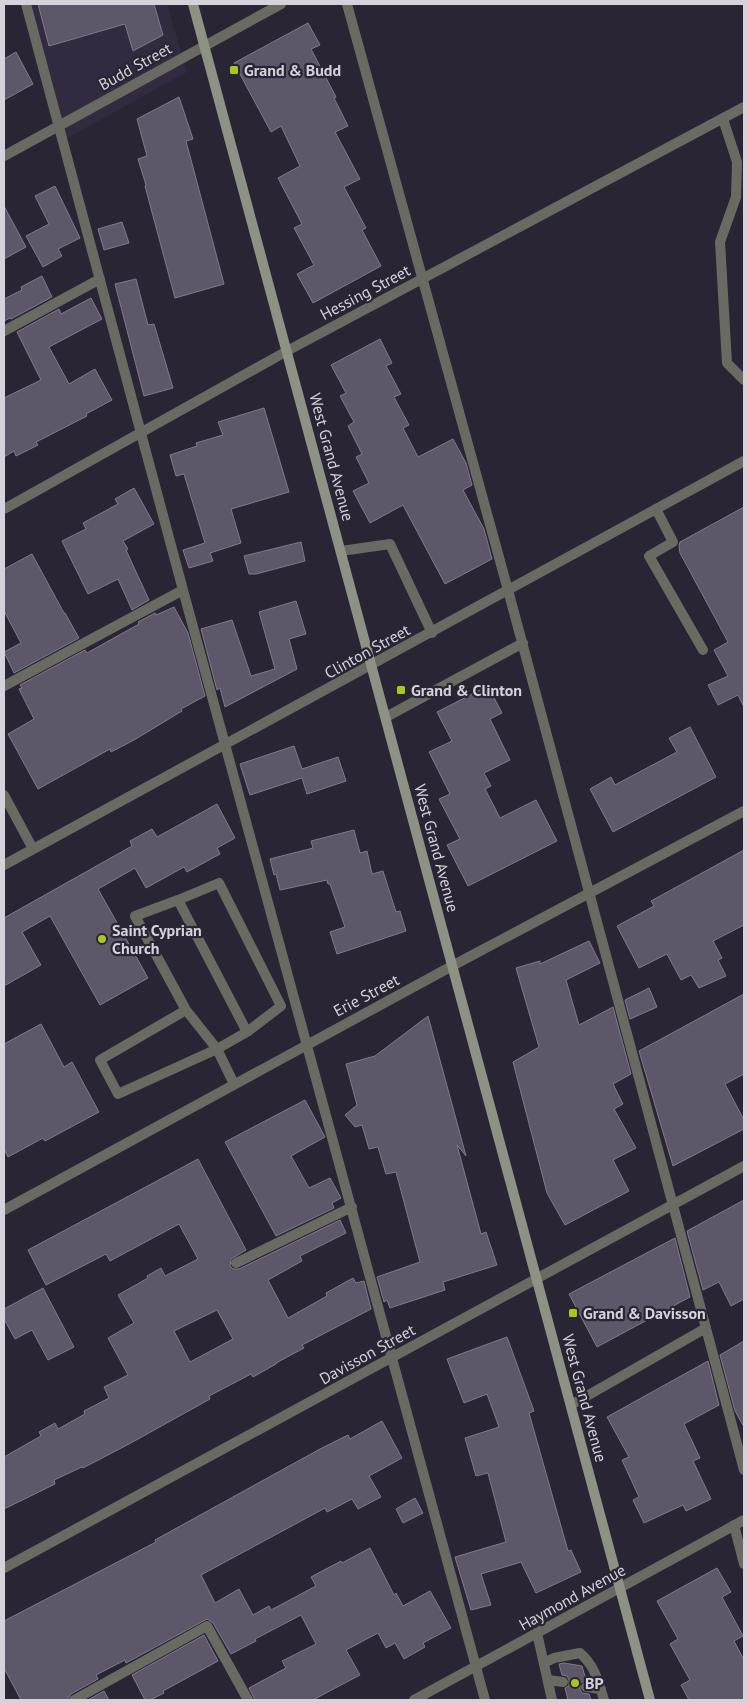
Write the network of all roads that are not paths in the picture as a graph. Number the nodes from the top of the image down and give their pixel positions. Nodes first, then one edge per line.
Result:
1 (26, 4) edge
2 (194, 4) edge
3 (281, 4) edge
4 (347, 4) edge
5 (204, 45) junction
6 (744, 108) edge
7 (723, 119) junction
8 (60, 125) junction
9 (4, 156) edge
10 (100, 279) junction
11 (422, 279) junction
12 (4, 331) edge
13 (287, 351) junction
14 (744, 380) edge
15 (141, 433) junction
16 (744, 461) edge
17 (4, 509) edge
18 (656, 510) junction
19 (341, 551) junction
20 (183, 590) junction
21 (508, 590) junction
22 (432, 632) junction
23 (522, 643) junction
24 (703, 650) dead end
25 (372, 665) junction
26 (4, 686) edge
27 (386, 717) junction
28 (225, 745) junction
29 (4, 795) edge
30 (744, 811) edge
31 (33, 849) junction
32 (4, 865) edge
33 (590, 893) junction
34 (178, 900) junction
35 (452, 966) junction
36 (186, 1010) junction
37 (247, 1032) junction
38 (307, 1044) junction
39 (217, 1049) junction
40 (234, 1084) junction
41 (744, 1166) edge
42 (673, 1205) junction
43 (352, 1208) junction
44 (4, 1210) edge
45 (236, 1263) dead end
46 (537, 1279) junction
47 (706, 1328) junction
48 (392, 1357) junction
49 (571, 1405) junction
50 (744, 1470) edge
51 (744, 1520) edge
52 (734, 1525) junction
53 (744, 1564) edge
54 (4, 1568) edge
55 (620, 1588) junction
56 (537, 1633) junction
57 (544, 1663) junction
58 (476, 1666) junction
59 (548, 1680) junction
60 (563, 1682) dead end
61 (586, 1686) dead end
62 (601, 1689) junction
63 (74, 1700) edge
64 (248, 1700) edge
65 (414, 1700) edge
66 (485, 1700) edge
67 (552, 1700) edge
68 (604, 1700) edge
69 (650, 1700) edge

1 - 8 street
2 - 5 main road, West Grand Avenue
3 - 5 street, Budd Street
4 - 11 street
5 - 8 street, Budd Street
5 - 13 main road, West Grand Avenue
6 - 7 street, Hessing Street
7 - 11 street, Hessing Street
7 - 14 street
8 - 9 street, Budd Street
8 - 10 street
10 - 12 street
10 - 15 street
11 - 13 street, Hessing Street
11 - 21 street
13 - 15 street, Hessing Street
13 - 19 main road, West Grand Avenue
15 - 17 street, Hessing Street
15 - 20 street
16 - 18 street, Clinton Street
18 - 21 street, Clinton Street
18 - 24 street
19 - 22 street
19 - 25 main road, West Grand Avenue
20 - 26 street
20 - 28 street
21 - 22 street, Clinton Street
21 - 23 street
22 - 25 street, Clinton Street
23 - 27 street
23 - 33 street
25 - 27 main road, West Grand Avenue
25 - 28 street, Clinton Street
27 - 35 main road, West Grand Avenue
28 - 31 street, Clinton Street
28 - 38 street
29 - 31 street
30 - 33 street, Erie Street
31 - 32 street, Clinton Street
33 - 35 street, Erie Street
33 - 42 street
34 - 36 street
34 - 37 street
34 - 37 street
35 - 38 street, Erie Street
35 - 46 main road, West Grand Avenue
36 - 39 street
36 - 39 street
37 - 39 street
38 - 40 street, Erie Street
38 - 43 street
39 - 40 street
40 - 44 street, Erie Street
41 - 42 street, Davisson Street
42 - 46 street, Davisson Street
42 - 47 street
43 - 45 street
43 - 48 street
46 - 48 street, Davisson Street
46 - 49 main road, West Grand Avenue
47 - 49 street
47 - 50 street
48 - 54 street, Davisson Street
48 - 58 street
49 - 55 main road, West Grand Avenue
51 - 52 street, Haymond Avenue
52 - 53 street
52 - 55 street, Haymond Avenue
55 - 56 street, Haymond Avenue
55 - 69 main road, West Grand Avenue
56 - 57 street
56 - 58 street, Haymond Avenue
57 - 59 street
57 - 62 street
58 - 65 street, Haymond Avenue
58 - 66 street
59 - 60 street
59 - 67 street
61 - 62 street
62 - 68 street
63 - 64 street

